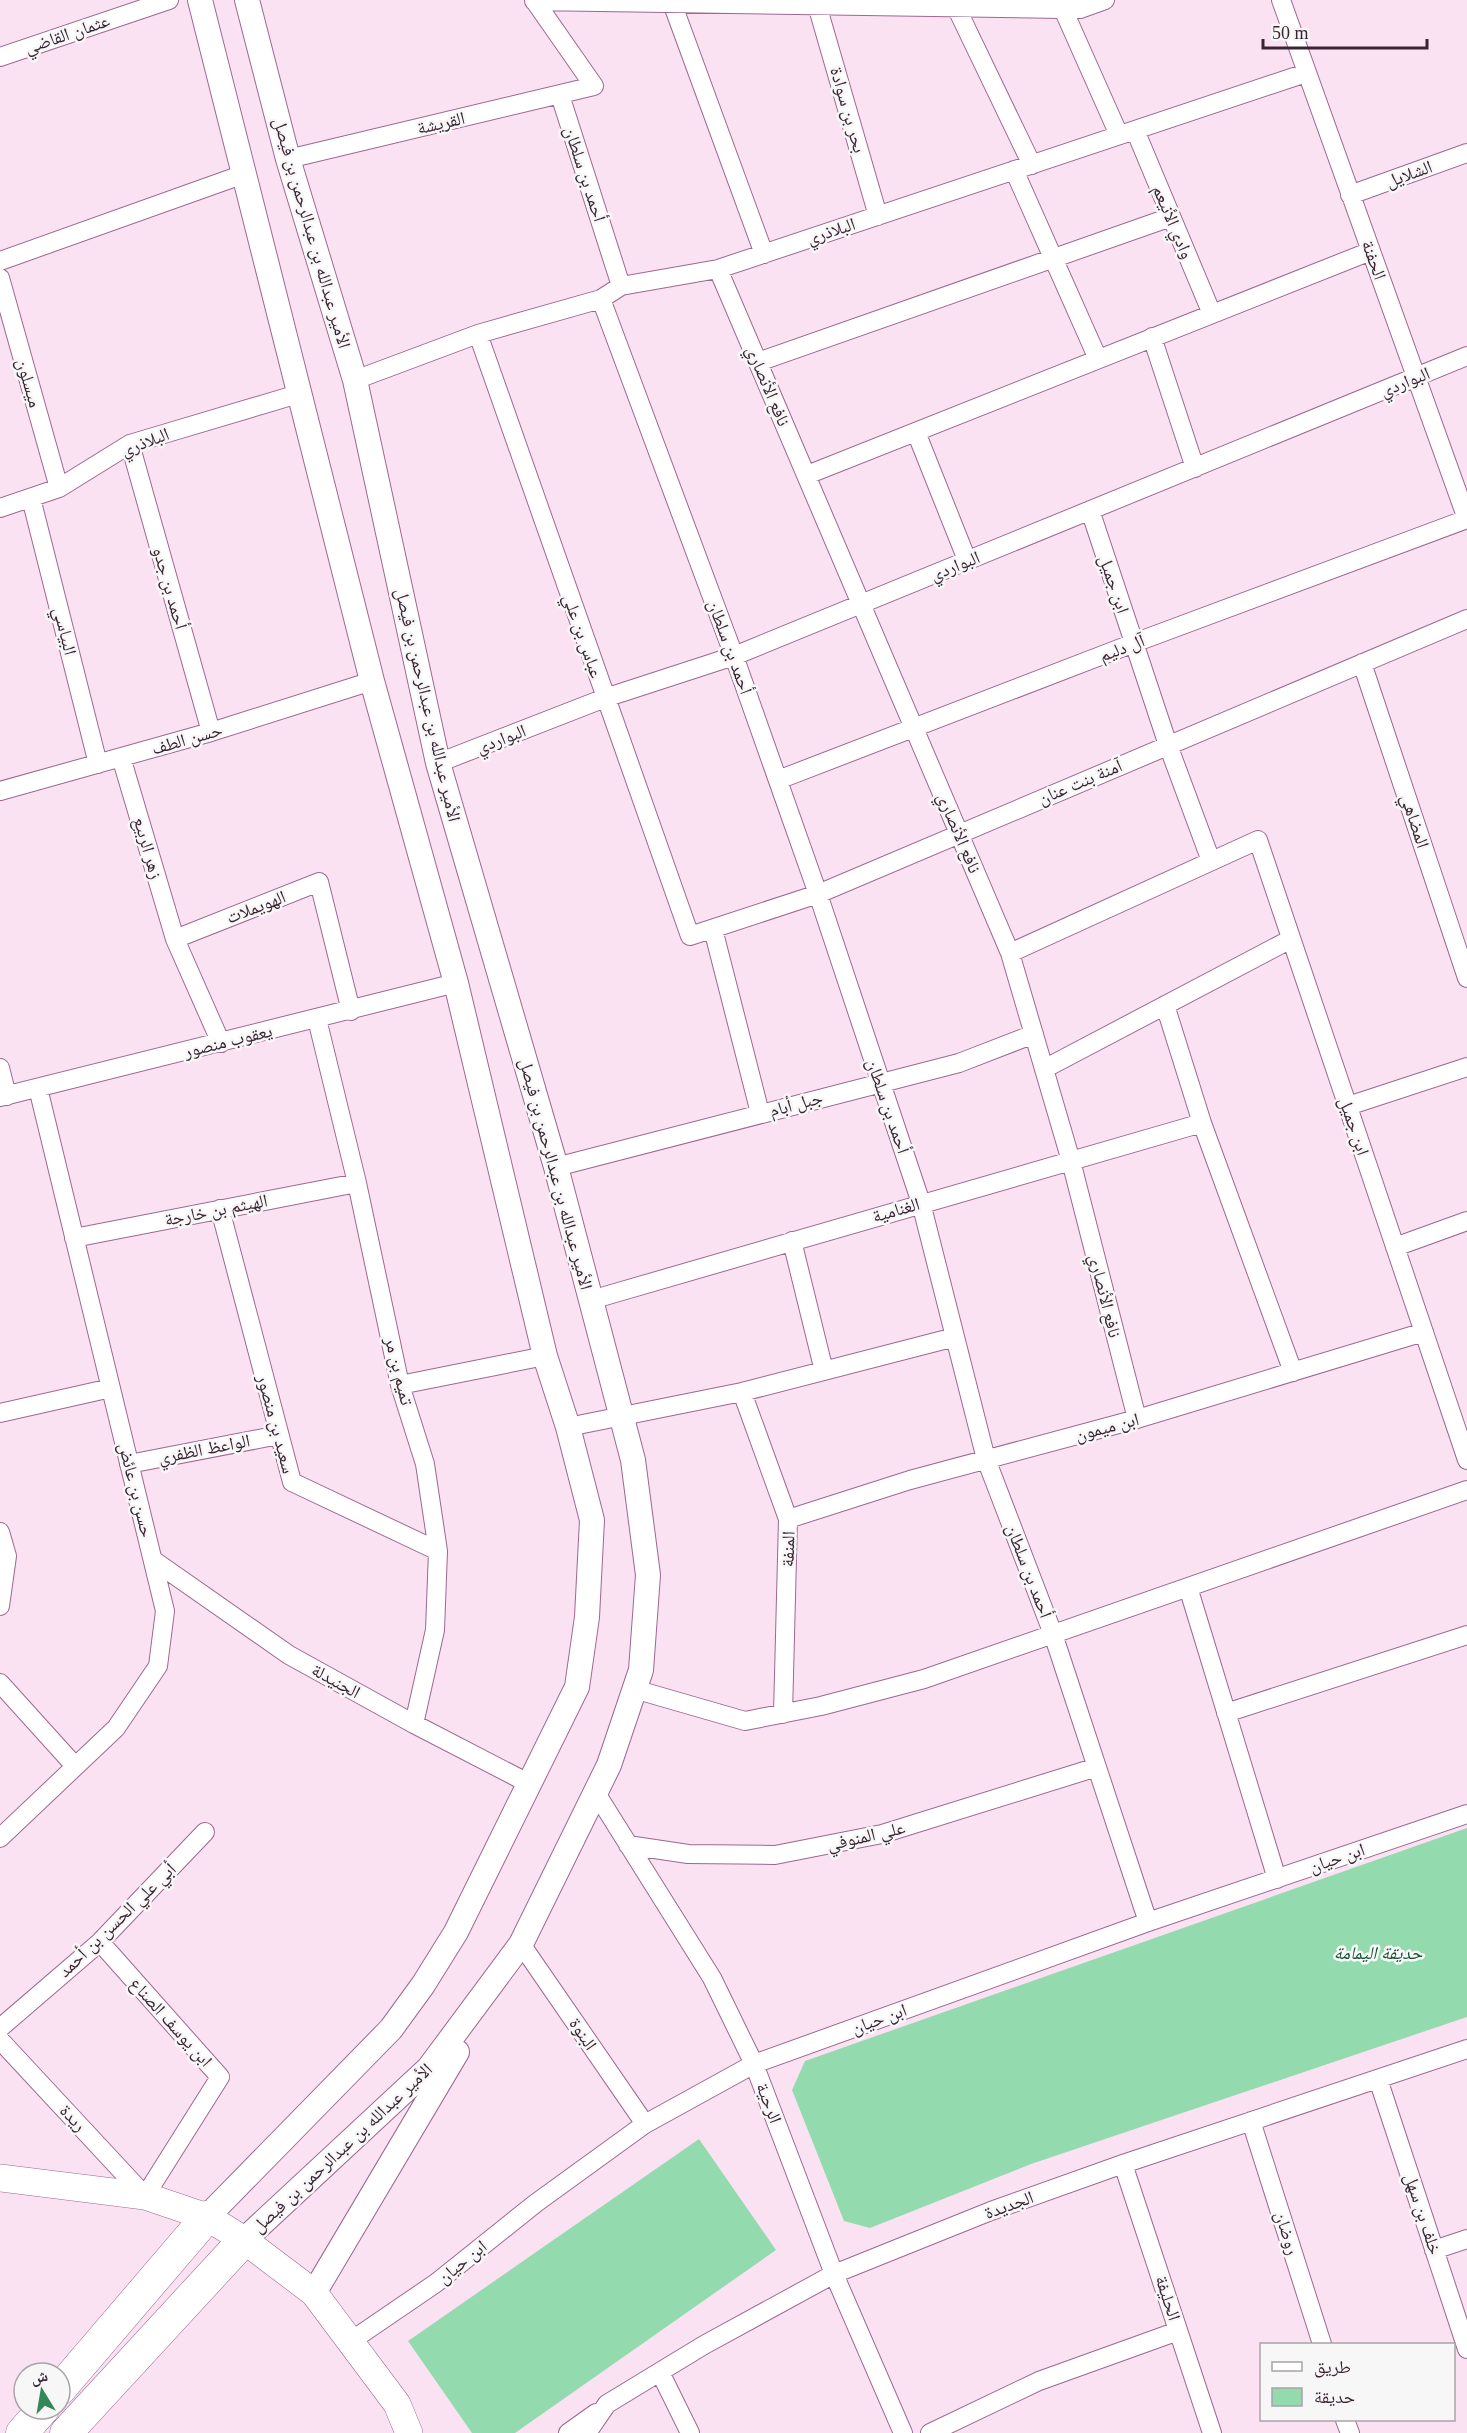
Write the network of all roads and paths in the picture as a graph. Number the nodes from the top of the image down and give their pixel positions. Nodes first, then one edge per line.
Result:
1 (169, 0) edge
2 (200, 0) edge
3 (247, 0) edge
4 (534, 0) edge
5 (1281, 0) edge
6 (671, 1) edge
7 (1099, 1) edge
8 (903, 3) edge
9 (817, 5) junction
10 (956, 7) junction
11 (1063, 9) junction
12 (0, 57) edge
13 (1306, 73) junction
14 (560, 96) junction
15 (1127, 133) junction
16 (1467, 153) edge
17 (288, 159) junction
18 (1032, 165) junction
19 (1014, 170) junction
20 (244, 174) junction
21 (1350, 195) junction
22 (878, 216) junction
23 (1171, 217) junction
24 (1371, 250) junction
25 (764, 254) junction
26 (1053, 258) junction
27 (0, 261) edge
28 (718, 269) junction
29 (0, 278) edge
30 (621, 286) junction
31 (601, 299) junction
32 (1212, 314) junction
33 (478, 334) junction
34 (1152, 337) junction
35 (1467, 356) edge
36 (1098, 359) junction
37 (758, 362) junction
38 (1416, 377) junction
39 (355, 380) junction
40 (298, 394) junction
41 (916, 432) junction
42 (130, 444) junction
43 (1195, 468) junction
44 (807, 476) junction
45 (59, 488) junction
46 (31, 498) junction
47 (0, 508) edge
48 (1089, 510) junction
49 (1467, 519) edge
50 (967, 560) junction
51 (861, 604) junction
52 (1467, 619) edge
53 (1134, 643) junction
54 (734, 656) junction
55 (1362, 663) junction
56 (372, 681) junction
57 (605, 698) junction
58 (914, 728) junction
59 (211, 732) junction
60 (1168, 745) junction
61 (121, 757) junction
62 (98, 764) junction
63 (438, 764) junction
64 (778, 780) junction
65 (0, 791) edge
66 (959, 833) junction
67 (1212, 861) junction
68 (818, 894) junction
69 (713, 929) junction
70 (690, 936) joint
71 (175, 939) junction
72 (1291, 939) junction
73 (1010, 953) junction
74 (1467, 978) edge
75 (456, 983) junction
76 (1165, 1005) junction
77 (351, 1011) junction
78 (317, 1019) junction
79 (1034, 1034) junction
80 (220, 1043) junction
81 (1467, 1067) edge
82 (0, 1068) edge
83 (1044, 1068) junction
84 (880, 1082) junction
85 (38, 1088) junction
86 (4, 1096) edge
87 (1348, 1106) junction
88 (760, 1113) junction
89 (1202, 1124) junction
90 (1071, 1161) junction
91 (556, 1167) junction
92 (357, 1183) junction
93 (921, 1203) junction
94 (220, 1209) junction
95 (1467, 1221) edge
96 (74, 1238) junction
97 (792, 1241) junction
98 (1395, 1248) junction
99 (591, 1300) junction
100 (1424, 1332) junction
101 (955, 1337) junction
102 (545, 1356) junction
103 (824, 1371) junction
104 (1293, 1372) junction
105 (400, 1385) junction
106 (111, 1388) junction
107 (742, 1392) junction
108 (0, 1413) edge
109 (621, 1416) junction
110 (1137, 1419) junction
111 (568, 1427) junction
112 (279, 1435) junction
113 (986, 1459) junction
114 (1467, 1460) edge
115 (129, 1464) junction
116 (1467, 1490) edge
117 (789, 1519) junction
118 (0, 1532) edge
119 (438, 1551) junction
120 (153, 1560) junction
121 (1188, 1587) junction
122 (0, 1606) edge
123 (1053, 1634) junction
124 (1467, 1635) edge
125 (0, 1683) edge
126 (634, 1689) junction
127 (1226, 1713) junction
128 (783, 1714) junction
129 (414, 1724) junction
130 (75, 1766) junction
131 (1097, 1767) junction
132 (530, 1784) junction
133 (596, 1793) junction
134 (1467, 1814) edge
135 (205, 1832) dead end
136 (0, 1838) edge
137 (628, 1845) junction
138 (1276, 1879) junction
139 (1148, 1922) junction
140 (100, 1942) junction
141 (521, 1944) junction
142 (0, 2028) edge
143 (0, 2040) edge
144 (1467, 2049) edge
145 (754, 2064) junction
146 (1378, 2079) junction
147 (1251, 2121) junction
148 (645, 2124) junction
149 (1123, 2164) junction
150 (0, 2178) edge
151 (145, 2196) junction
152 (207, 2217) junction
153 (1467, 2239) edge
154 (244, 2240) junction
155 (1434, 2250) junction
156 (834, 2274) junction
157 (314, 2293) junction
158 (1178, 2331) junction
159 (351, 2341) junction
160 (1322, 2343) edge
161 (1467, 2349) edge
162 (660, 2372) junction
163 (72, 2375) edge
164 (607, 2404) junction
165 (32, 2421) edge
166 (22, 2433) edge
167 (66, 2433) edge
168 (409, 2433) edge
169 (568, 2433) edge
170 (587, 2433) edge
171 (690, 2433) edge
172 (903, 2433) edge
173 (930, 2433) edge
174 (1212, 2433) edge

1 - 12 street, عثمان القاضي
2 - 20 main road
3 - 17 main road, الأمير عبدالله بن عبدالرحمن بن فيصل
4 - 6 street
4 - 14 street, القريشة
5 - 13 street, الحفنة
6 - 9 street
6 - 25 street
7 - 11 street
8 - 9 street
8 - 10 street
9 - 22 street, بحر بن سوادة
10 - 11 street
10 - 18 street
11 - 15 street, وادي الأنيعم
13 - 15 street, البلاذري
13 - 21 street, الحفنة
14 - 17 street, القريشة
14 - 30 street, أحمد بن سلطان
15 - 18 street, البلاذري
15 - 23 street, وادي الأنيعم
16 - 21 street, الشلايل
17 - 39 main road, الأمير عبدالله بن عبدالرحمن بن فيصل
18 - 19 street, البلاذري
19 - 22 street, البلاذري
19 - 26 street
20 - 27 street
20 - 40 main road
21 - 24 street, الحفنة
22 - 25 street, البلاذري
23 - 26 street
23 - 32 street, وادي الأنيعم
24 - 32 street
24 - 38 street, الحفنة
25 - 28 street, البلاذري
26 - 36 street
26 - 37 street
28 - 30 street, البلاذري
28 - 37 street, نافع الأنصاري
29 - 45 street, ميسلون
30 - 31 street, البلاذري
31 - 33 street, البلاذري
31 - 54 street, أحمد بن سلطان
32 - 34 street
33 - 39 street, البلاذري
33 - 57 street, عباس بن علي
34 - 36 street
34 - 43 street
35 - 38 street, البواردي
36 - 41 street
37 - 44 street, نافع الأنصاري
38 - 43 street, البواردي
38 - 49 street, الحفنة
39 - 63 main road, الأمير عبدالله بن عبدالرحمن بن فيصل
40 - 42 street, البلاذري
40 - 56 main road
41 - 44 street
41 - 50 street
42 - 45 street, البلاذري
42 - 59 street, أحمد بن جدو
43 - 48 street, البواردي
44 - 51 street, نافع الأنصاري
45 - 46 street, البلاذري
46 - 47 street, البلاذري
46 - 62 street, البياسي
48 - 50 street, البواردي
48 - 53 street, ابن جميل
49 - 53 street, آل دليم
50 - 51 street, البواردي
51 - 54 street, البواردي
51 - 58 street, نافع الأنصاري
52 - 55 street, آمنة بنت عنان
53 - 58 street, آل دليم
53 - 60 street, ابن جميل
54 - 57 street, البواردي
54 - 64 street, أحمد بن سلطان
55 - 60 street, آمنة بنت عنان
55 - 74 street, المضاهي
56 - 59 street, حسن الطف
56 - 75 main road
57 - 63 street, البواردي
57 - 70 street, عباس بن علي
58 - 64 street, آل دليم
58 - 66 street, نافع الأنصاري
59 - 61 street, حسن الطف
60 - 66 street, آمنة بنت عنان
60 - 67 street, ابن جميل
61 - 62 street, حسن الطف
61 - 71 street, زهر الربيع
62 - 65 street, حسن الطف
63 - 91 main road, الأمير عبدالله بن عبدالرحمن بن فيصل
64 - 68 street, أحمد بن سلطان
66 - 68 street, آمنة بنت عنان
66 - 73 street, نافع الأنصاري
67 - 72 street, ابن جميل
67 - 73 street, ابن جميل
68 - 69 street, آمنة بنت عنان
68 - 84 street, أحمد بن سلطان
69 - 70 street, آمنة بنت عنان
69 - 88 street
71 - 77 street, الهويملات
71 - 80 street
72 - 76 street
72 - 87 street, ابن جميل
73 - 79 street, نافع الأنصاري
75 - 77 street, يعقوب منصور
75 - 102 main road
76 - 83 street
76 - 89 street
77 - 78 street, يعقوب منصور
78 - 80 street, يعقوب منصور
78 - 92 street, تميم بن مر
79 - 83 street, نافع الأنصاري
79 - 84 street, جبل أبام
80 - 85 street, يعقوب منصور
81 - 87 street
82 - 86 street
83 - 90 street, نافع الأنصاري
84 - 88 street, جبل أبام
84 - 93 street, أحمد بن سلطان
85 - 86 street, يعقوب منصور
85 - 96 street, حسن بن عائض
87 - 98 street, ابن جميل
88 - 91 street, جبل أبام
89 - 90 street, الغنامية
89 - 104 street
90 - 93 street, الغنامية
90 - 110 street, نافع الأنصاري
91 - 99 main road, الأمير عبدالله بن عبدالرحمن بن فيصل
92 - 94 street, الهيثم بن خارجة
92 - 105 street, تميم بن مر
93 - 97 street, الغنامية
93 - 101 street, أحمد بن سلطان
94 - 96 street, الهيثم بن خارجة
94 - 112 street, سعيد بن منصور
95 - 98 street
96 - 106 street, حسن بن عائض
97 - 99 street, الغنامية
97 - 103 street
98 - 100 street, ابن جميل
99 - 109 main road, الأمير عبدالله بن عبدالرحمن بن فيصل
100 - 104 street, ابن ميمون
100 - 114 street, ابن جميل
101 - 103 street
101 - 113 street, أحمد بن سلطان
102 - 105 street
102 - 111 main road
103 - 107 street
104 - 110 street, ابن ميمون
105 - 119 street, تميم بن مر
106 - 108 street
106 - 115 street, حسن بن عائض
107 - 109 street
107 - 117 street, المنفة
109 - 111 street
109 - 126 main road, الأمير عبدالله بن عبدالرحمن بن فيصل
110 - 113 street, ابن ميمون
111 - 132 main road
112 - 115 street, الواعظ الظفري
112 - 119 street, سعيد بن منصور
113 - 117 street, ابن ميمون
113 - 123 street, أحمد بن سلطان
115 - 120 street, حسن بن عائض
116 - 121 street
117 - 128 street, المنفة
118 - 122 street
119 - 129 street, تميم بن مر
120 - 129 street, الجنيدلة
120 - 130 street, حسن بن عائض
121 - 123 street
121 - 127 street
123 - 128 street
123 - 131 street, أحمد بن سلطان
124 - 127 street
125 - 130 street
126 - 128 street
126 - 133 main road, الأمير عبدالله بن عبدالرحمن بن فيصل
127 - 138 street
129 - 132 street, الجنيدلة
130 - 136 street, حسن بن عائض
131 - 137 street, علي المنوفي
131 - 139 street, أحمد بن سلطان
132 - 152 main road
133 - 137 street, الرحية
133 - 141 main road, الأمير عبدالله بن عبدالرحمن بن فيصل
134 - 138 street, ابن حيان
135 - 140 street, أبي علي الحسن بن أحمد
137 - 145 street, الرحية
138 - 139 street, ابن حيان
139 - 145 street, ابن حيان
140 - 142 street, أبي علي الحسن بن أحمد
140 - 151 street, ابن يوسف الصناع
141 - 148 street, البنوة
141 - 154 main road, الأمير عبدالله بن عبدالرحمن بن فيصل
141 - 157 main road
143 - 151 street, ريدة
144 - 146 street, الجديدة
145 - 148 street, ابن حيان
145 - 156 street, الرحية
146 - 147 street, الجديدة
146 - 155 street, خلف بن سهل
147 - 149 street, الجديدة
147 - 160 street, روضان
148 - 159 street, ابن حيان
149 - 156 street, الجديدة
149 - 158 street, الحليفة
150 - 151 main road
151 - 152 main road
152 - 154 main road
152 - 163 highway
153 - 155 street
154 - 157 main road
154 - 167 highway
155 - 161 street, خلف بن سهل
156 - 162 street, الجديدة
156 - 172 street, الرحية
157 - 159 main road
158 - 173 street
158 - 174 street, الحليفة
159 - 168 main road
162 - 164 street, الجديدة
162 - 171 street
164 - 169 street
164 - 170 street, الجديدة
165 - 166 highway

